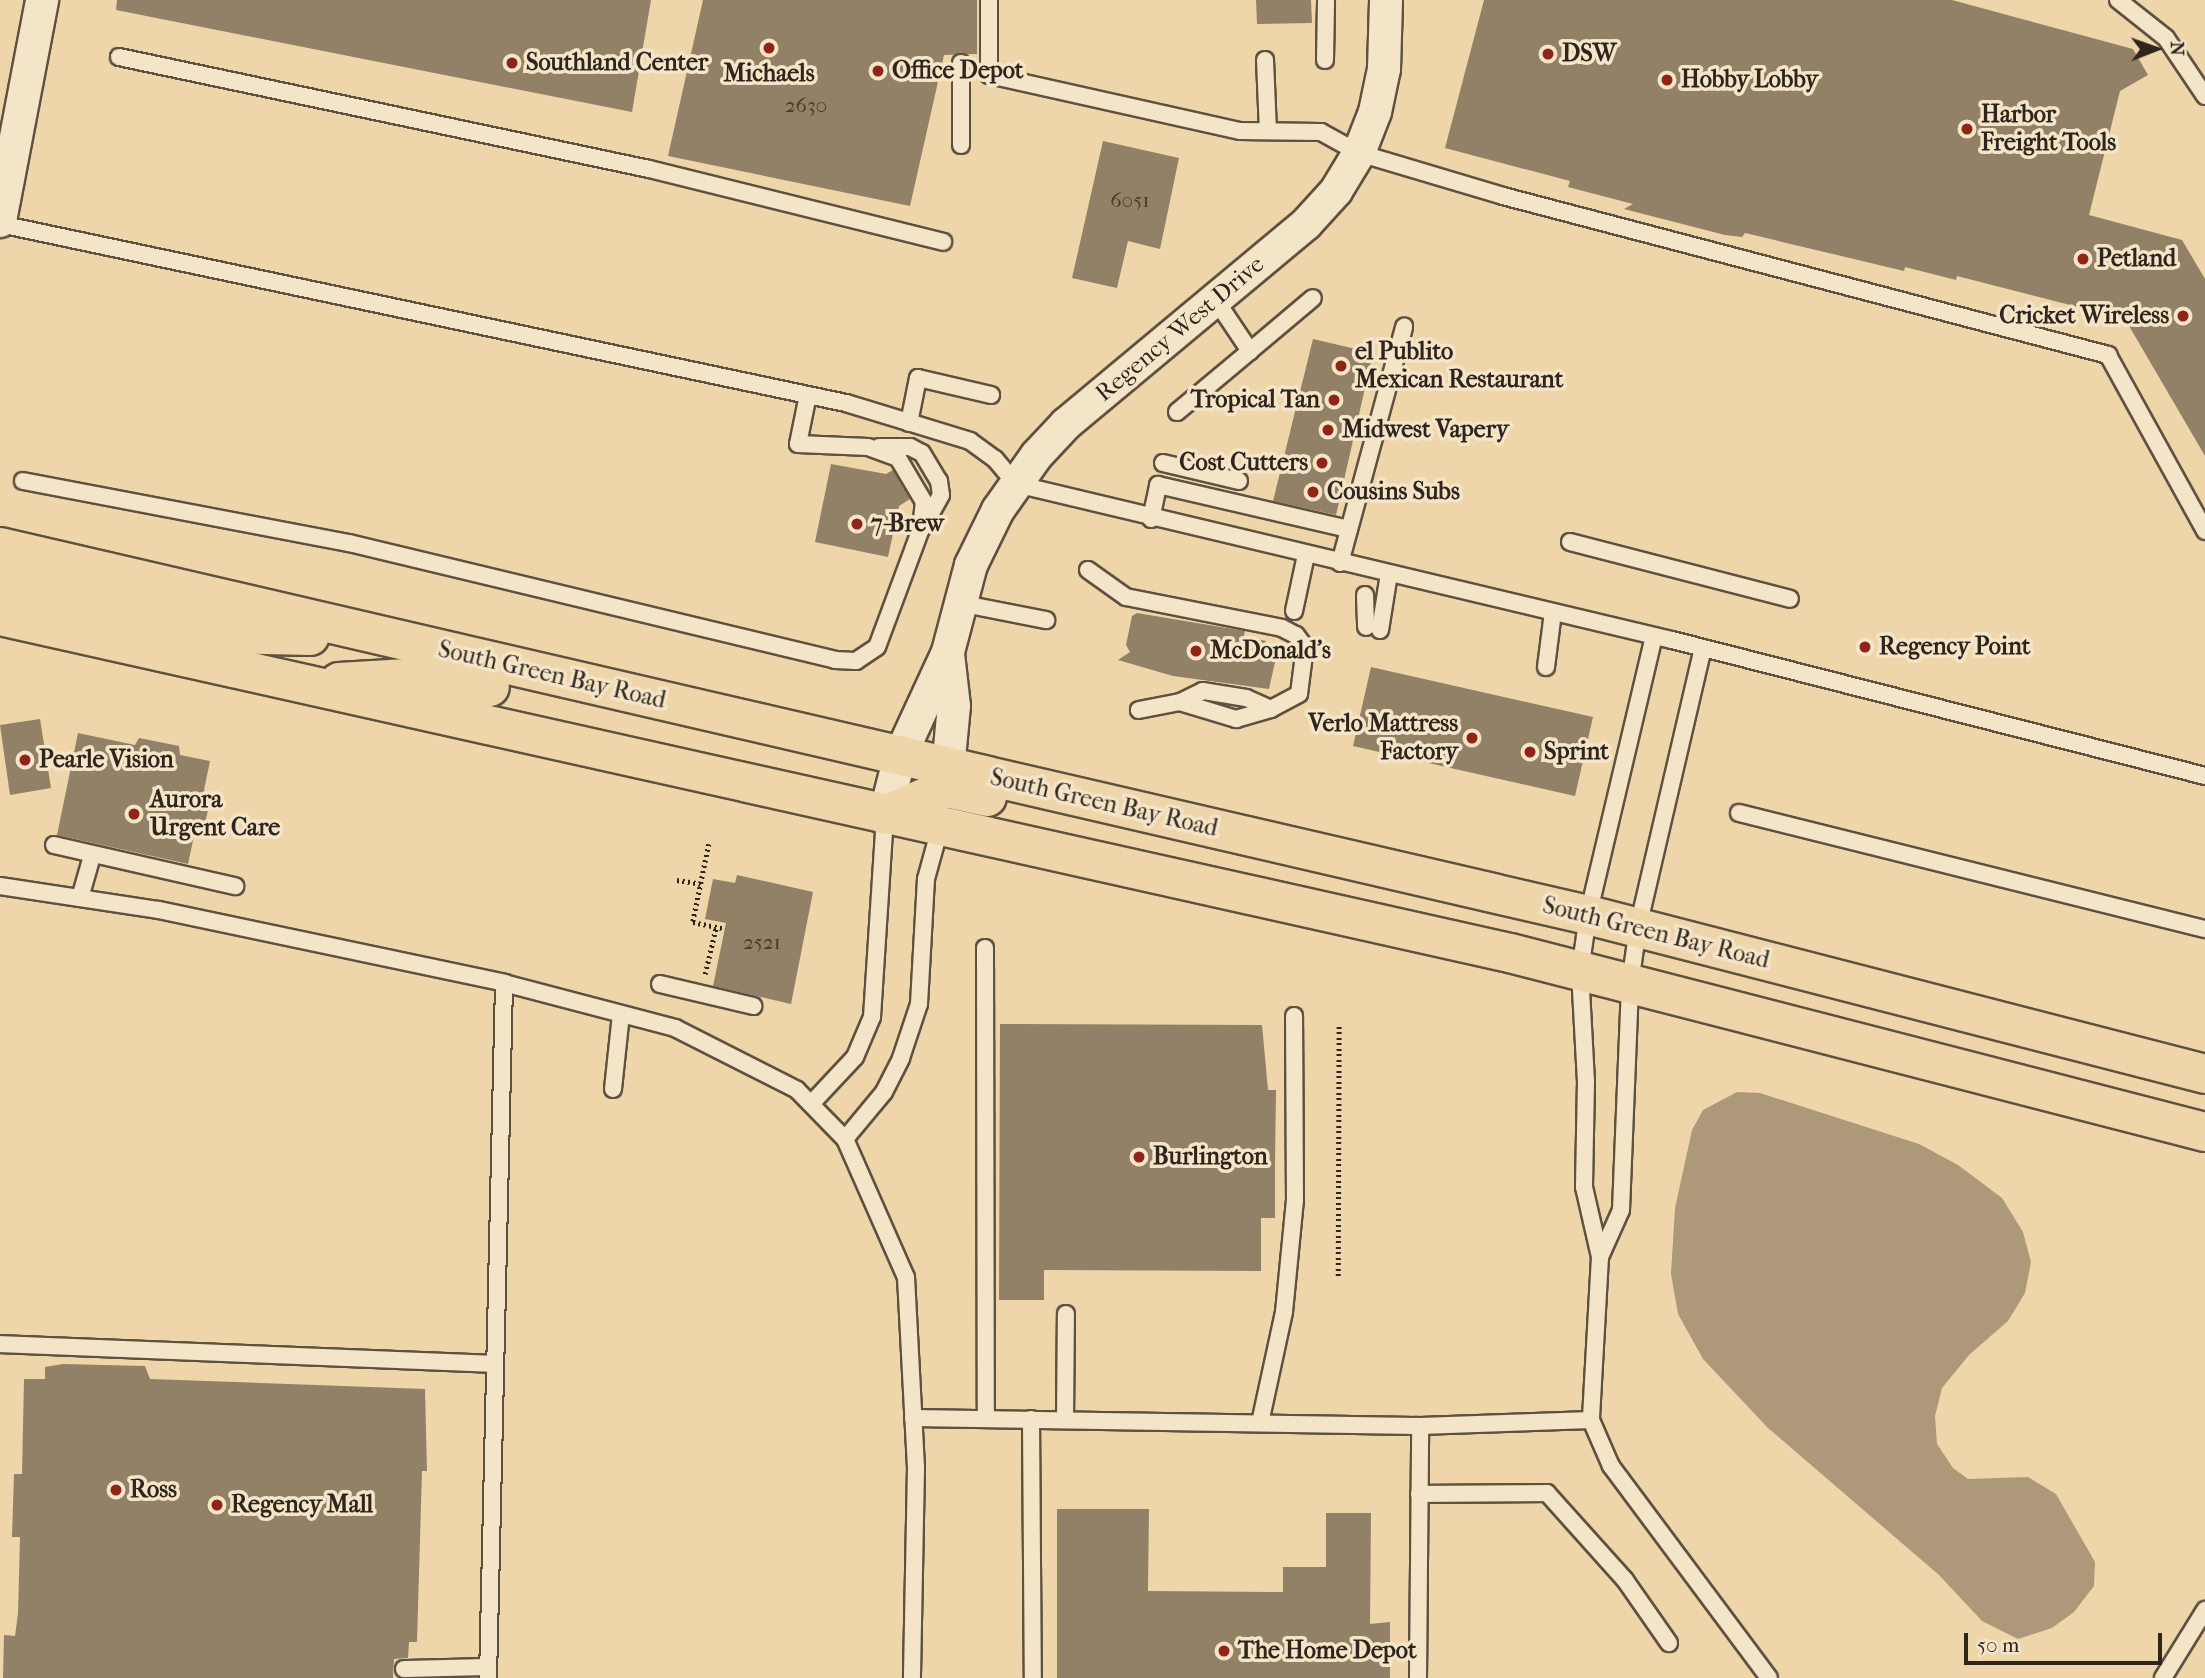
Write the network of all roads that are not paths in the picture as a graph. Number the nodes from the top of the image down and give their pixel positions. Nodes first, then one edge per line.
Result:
1 (42, 0) edge
2 (989, 0) edge
3 (1326, 0) edge
4 (1386, 0) edge
5 (2118, 0) edge
6 (120, 57) dead end
7 (1265, 60) dead end
8 (1325, 60) dead end
9 (961, 64) dead end
10 (2205, 96) edge
11 (1268, 131) junction
12 (961, 145) dead end
13 (1359, 153) junction
14 (0, 222) edge
15 (943, 242) dead end
16 (1312, 298) dead end
17 (1215, 299) junction
18 (1404, 327) dead end
19 (1251, 351) junction
20 (807, 395) junction
21 (991, 395) dead end
22 (1177, 412) dead end
23 (909, 423) junction
24 (868, 447) junction
25 (1163, 463) dead end
26 (23, 481) dead end
27 (1239, 481) dead end
28 (1016, 484) junction
29 (1151, 519) junction
30 (921, 529) junction
31 (1349, 529) junction
32 (2205, 531) edge
33 (1570, 542) dead end
34 (0, 547) edge
35 (1306, 555) junction
36 (1340, 563) junction
37 (1088, 570) dead end
38 (1389, 574) junction
39 (0, 584) edge
40 (1365, 595) dead end
41 (1790, 599) dead end
42 (959, 603) junction
43 (1294, 611) dead end
44 (1553, 612) junction
45 (0, 616) edge
46 (1046, 620) dead end
47 (1654, 636) junction
48 (393, 638) junction
49 (1703, 648) junction
50 (948, 652) junction
51 (1546, 667) dead end
52 (295, 684) junction
53 (1180, 702) junction
54 (1271, 709) junction
55 (1139, 710) dead end
56 (898, 763) junction
57 (2205, 776) edge
58 (948, 778) junction
59 (1739, 813) dead end
60 (885, 816) junction
61 (940, 828) junction
62 (54, 845) dead end
63 (92, 856) junction
64 (0, 886) edge
65 (235, 886) dead end
66 (80, 898) junction
67 (1279, 902) junction
68 (1587, 923) junction
69 (2205, 929) edge
70 (985, 948) dead end
71 (1633, 958) junction
72 (1580, 971) junction
73 (504, 983) junction
74 (660, 984) dead end
75 (752, 1006) dead end
76 (621, 1014) junction
77 (1294, 1016) dead end
78 (2205, 1074) edge
79 (613, 1089) dead end
80 (811, 1104) junction
81 (2205, 1132) edge
82 (845, 1139) junction
83 (1600, 1257) junction
84 (1066, 1314) dead end
85 (0, 1344) edge
86 (495, 1364) junction
87 (913, 1418) junction
88 (986, 1419) junction
89 (1031, 1419) junction
90 (1065, 1420) junction
91 (1591, 1420) junction
92 (1260, 1423) junction
93 (1420, 1426) junction
94 (1419, 1494) junction
95 (2205, 1610) edge
96 (1669, 1643) dead end
97 (404, 1668) dead end
98 (488, 1673) edge
99 (912, 1678) edge
100 (1033, 1678) edge
101 (1419, 1678) edge
102 (1769, 1678) edge
103 (2163, 1678) edge

1 - 14 street
2 - 11 lane
3 - 8 lane
4 - 13 street, Regency West Drive
5 - 10 lane
6 - 15 lane
7 - 11 lane
9 - 12 lane
11 - 13 lane
13 - 17 street, Regency West Drive
13 - 32 lane
14 - 20 lane
16 - 19 lane
17 - 19 lane
17 - 28 street, Regency West Drive
18 - 31 lane
19 - 22 lane
20 - 23 lane
20 - 24 lane
21 - 23 lane
23 - 28 lane
24 - 30 lane
24 - 30 lane
25 - 27 lane
26 - 30 lane
28 - 29 lane
28 - 42 street, Regency West Drive
29 - 31 lane
29 - 35 lane
31 - 36 lane
33 - 41 lane
34 - 48 main road, South Green Bay Road
35 - 36 lane
35 - 43 lane
36 - 38 lane
37 - 54 lane
38 - 40 lane
38 - 44 lane
39 - 48 main road
42 - 46 lane
42 - 50 street, Regency West Drive
44 - 47 lane
44 - 51 lane
45 - 52 main road
47 - 49 lane
47 - 68 lane
48 - 56 main road, South Green Bay Road
49 - 57 lane
49 - 71 lane
50 - 56 street, Regency West Drive
50 - 58 street, Regency West Drive
52 - 56 main road
52 - 60 main road
53 - 54 lane
53 - 54 lane
53 - 55 lane
56 - 58 main road, South Green Bay Road
56 - 60 street, Regency West Drive
58 - 60 main road
58 - 61 street, Regency West Drive
58 - 68 main road, South Green Bay Road
59 - 69 lane
60 - 61 main road
60 - 80 lane
61 - 67 main road
61 - 82 lane
62 - 63 lane
63 - 65 lane
63 - 66 lane
64 - 66 lane
66 - 73 lane
67 - 68 main road
67 - 72 main road
68 - 71 main road
68 - 72 lane
70 - 88 lane
71 - 72 main road
71 - 78 main road
71 - 81 main road
71 - 83 lane
72 - 83 lane
73 - 76 lane
73 - 86 lane
74 - 75 lane
76 - 79 lane
76 - 80 lane
77 - 92 lane
80 - 82 lane
82 - 87 lane
83 - 91 lane
84 - 90 lane
85 - 86 lane
86 - 98 lane
87 - 88 lane
87 - 99 lane
88 - 89 lane
89 - 90 lane
89 - 100 lane
90 - 92 lane
91 - 93 lane
91 - 102 lane
92 - 93 lane
93 - 94 lane
94 - 96 lane
94 - 101 lane
95 - 103 lane
97 - 98 lane

